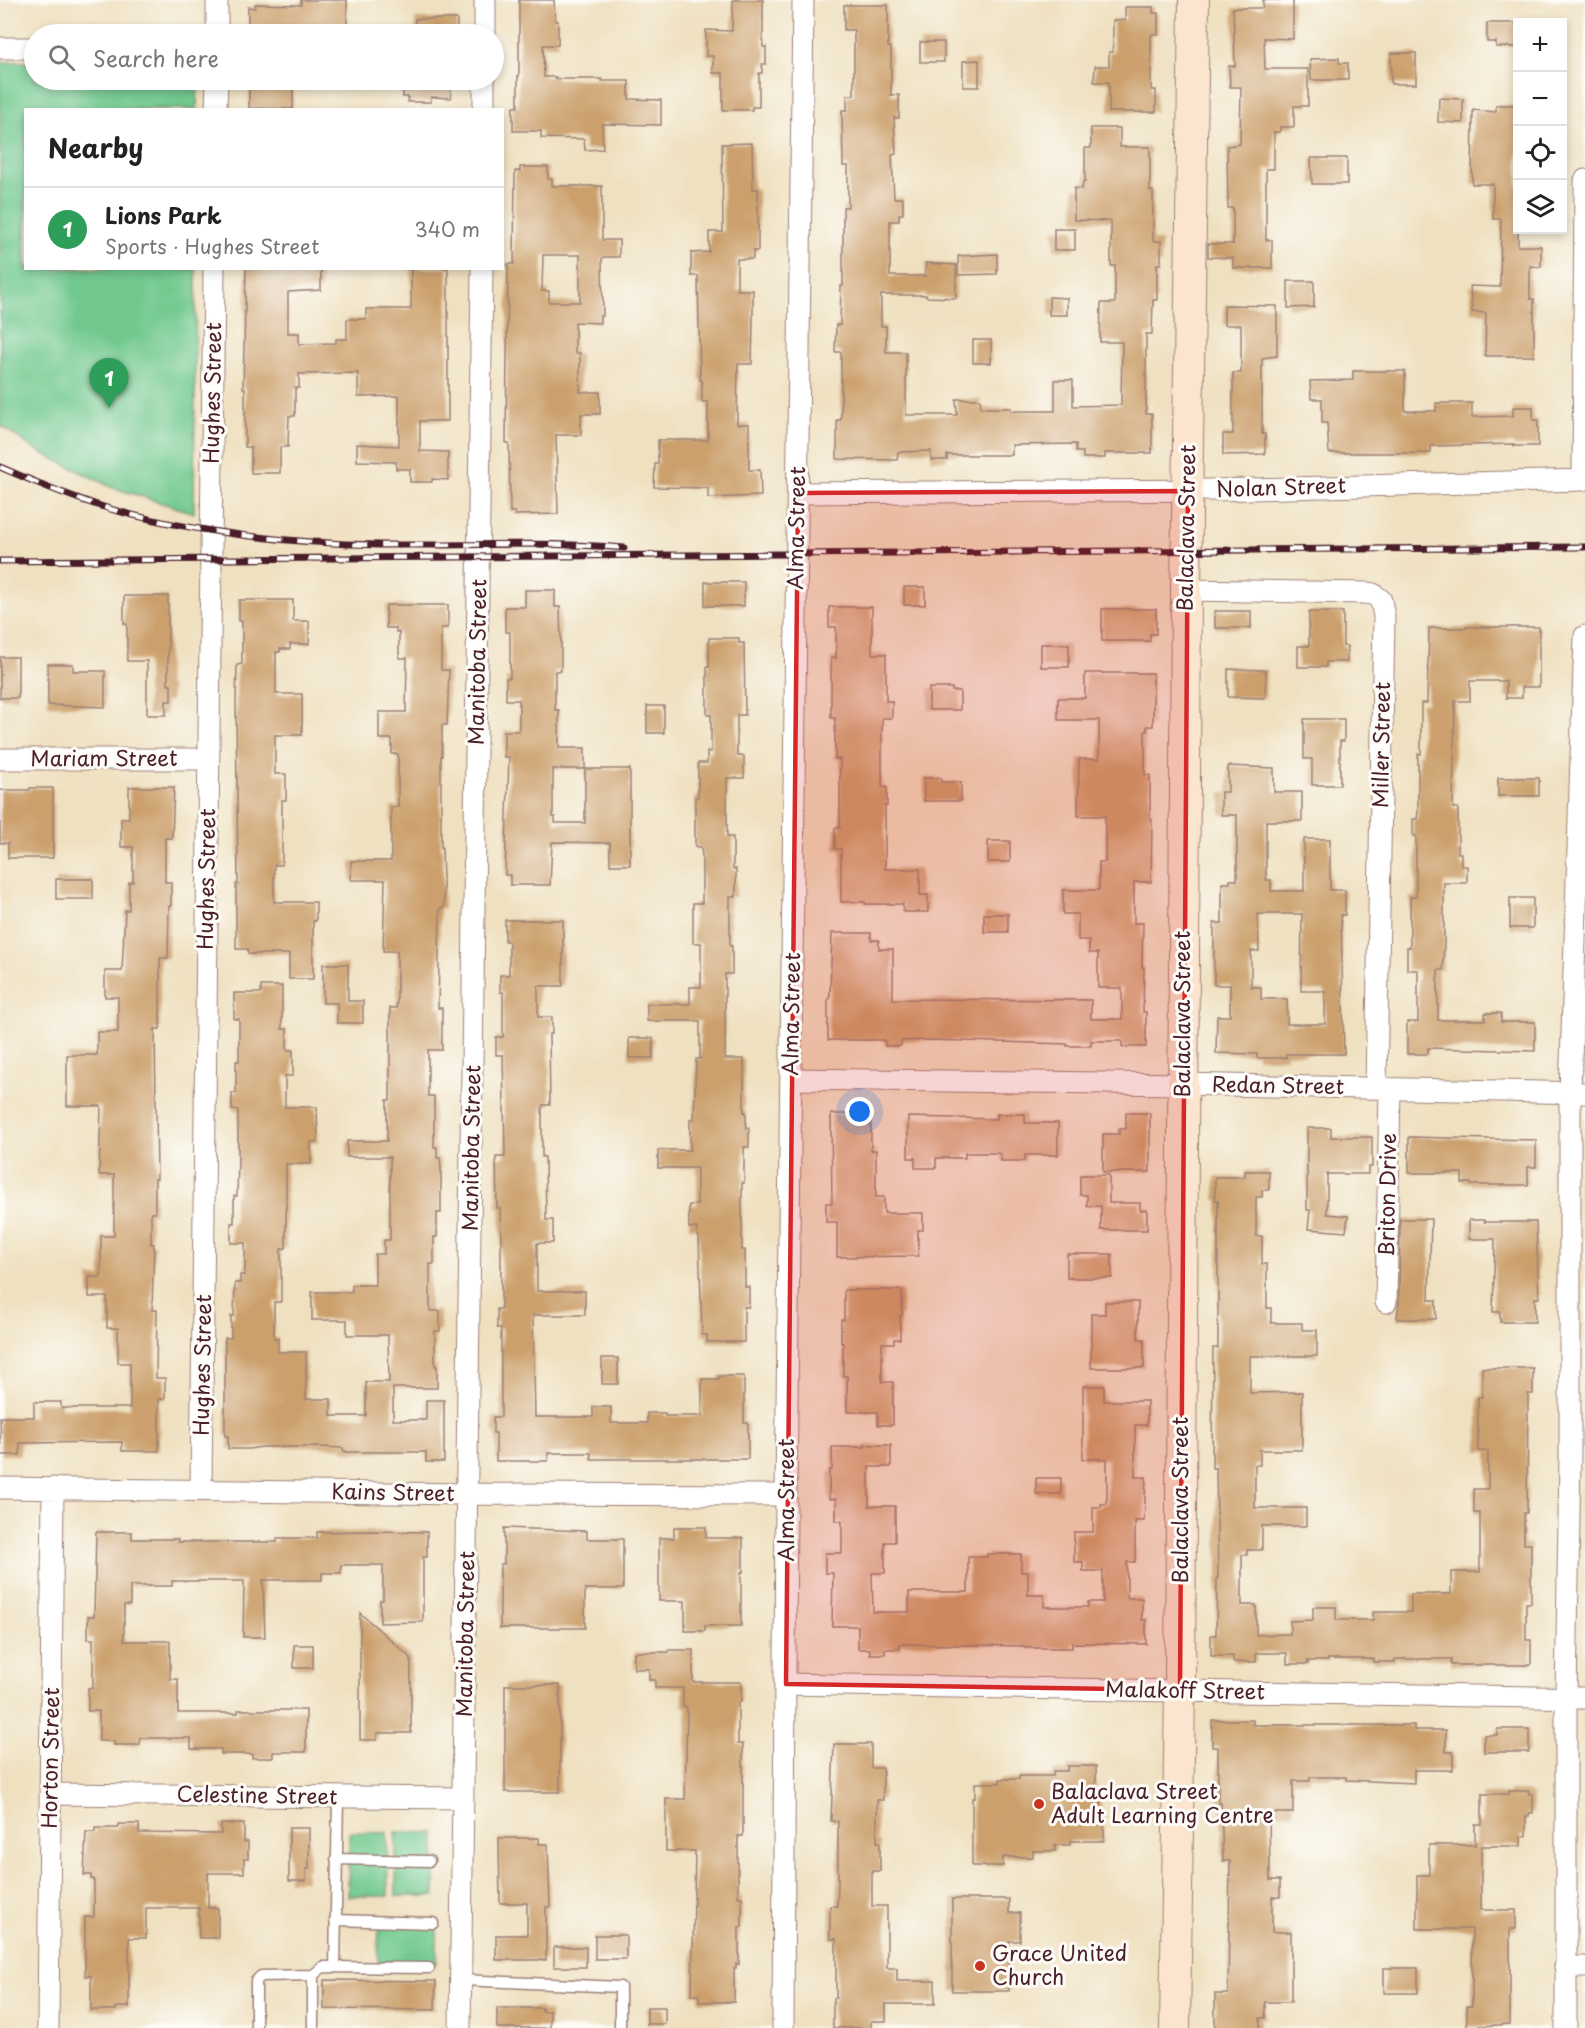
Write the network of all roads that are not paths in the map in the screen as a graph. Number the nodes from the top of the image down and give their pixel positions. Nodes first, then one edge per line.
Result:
1 (217, 0) edge
2 (485, 0) edge
3 (803, 0) edge
4 (1194, 0) edge
5 (217, 24) edge
6 (485, 24) edge
7 (0, 48) edge
8 (24, 48) edge
9 (217, 90) edge
10 (484, 90) edge
11 (216, 108) edge
12 (484, 108) edge
13 (1585, 180) edge
14 (214, 270) edge
15 (482, 270) edge
16 (1188, 491) junction
17 (798, 493) junction
18 (1186, 590) junction
19 (1585, 636) edge
20 (0, 759) edge
21 (208, 759) junction
22 (791, 1078) junction
23 (1183, 1084) junction
24 (1383, 1089) junction
25 (1578, 1093) edge
26 (1386, 1302) dead end
27 (1578, 1457) edge
28 (0, 1488) edge
29 (53, 1488) junction
30 (201, 1490) junction
31 (468, 1494) junction
32 (786, 1496) junction
33 (786, 1684) junction
34 (1180, 1690) junction
35 (1575, 1698) edge
36 (50, 1794) junction
37 (338, 1797) junction
38 (463, 1798) junction
39 (336, 1859) junction
40 (429, 1861) dead end
41 (335, 1920) junction
42 (433, 1923) dead end
43 (335, 1967) junction
44 (1575, 1967) edge
45 (429, 1968) dead end
46 (313, 1976) junction
47 (461, 1980) junction
48 (48, 2028) edge
49 (256, 2028) edge
50 (313, 2028) edge
51 (460, 2028) edge
52 (620, 2028) edge
53 (783, 2028) edge
54 (1175, 2028) edge
55 (1566, 2028) edge

1 - 5 street
2 - 6 street
3 - 17 street, Alma Street
4 - 16 street, Balaclava Street
7 - 8 street
9 - 11 street
10 - 12 street
13 - 16 street, Nolan Street
14 - 21 street, Hughes Street
15 - 31 street, Manitoba Street
16 - 17 street, Nolan Street
16 - 18 street, Balaclava Street
17 - 22 street, Alma Street
18 - 23 street, Balaclava Street
18 - 24 street, Miller Street
19 - 25 street
20 - 21 street, Mariam Street
21 - 30 street, Hughes Street
22 - 23 street, Redan Street
22 - 32 street, Alma Street
23 - 24 street, Redan Street
23 - 34 street, Balaclava Street
24 - 25 street, Redan Street
24 - 26 street, Briton Drive
25 - 27 street
27 - 35 street
28 - 29 street, Kains Street
29 - 30 street, Kains Street
29 - 36 street, Horton Street
30 - 31 street, Kains Street
31 - 32 street, Kains Street
31 - 38 street, Manitoba Street
32 - 33 street, Alma Street
33 - 34 street, Malakoff Street
33 - 53 street, Alma Street
34 - 35 street, Malakoff Street
34 - 54 street, Balaclava Street
35 - 44 street
36 - 37 street, Celestine Street
36 - 48 street, Horton Street
37 - 38 street, Celestine Street
37 - 39 lane
38 - 47 street, Manitoba Street
39 - 40 lane
39 - 41 lane
41 - 42 lane
41 - 43 lane
43 - 45 lane
43 - 46 lane
44 - 55 street
46 - 49 lane
46 - 50 lane
47 - 51 street, Manitoba Street
47 - 52 lane

